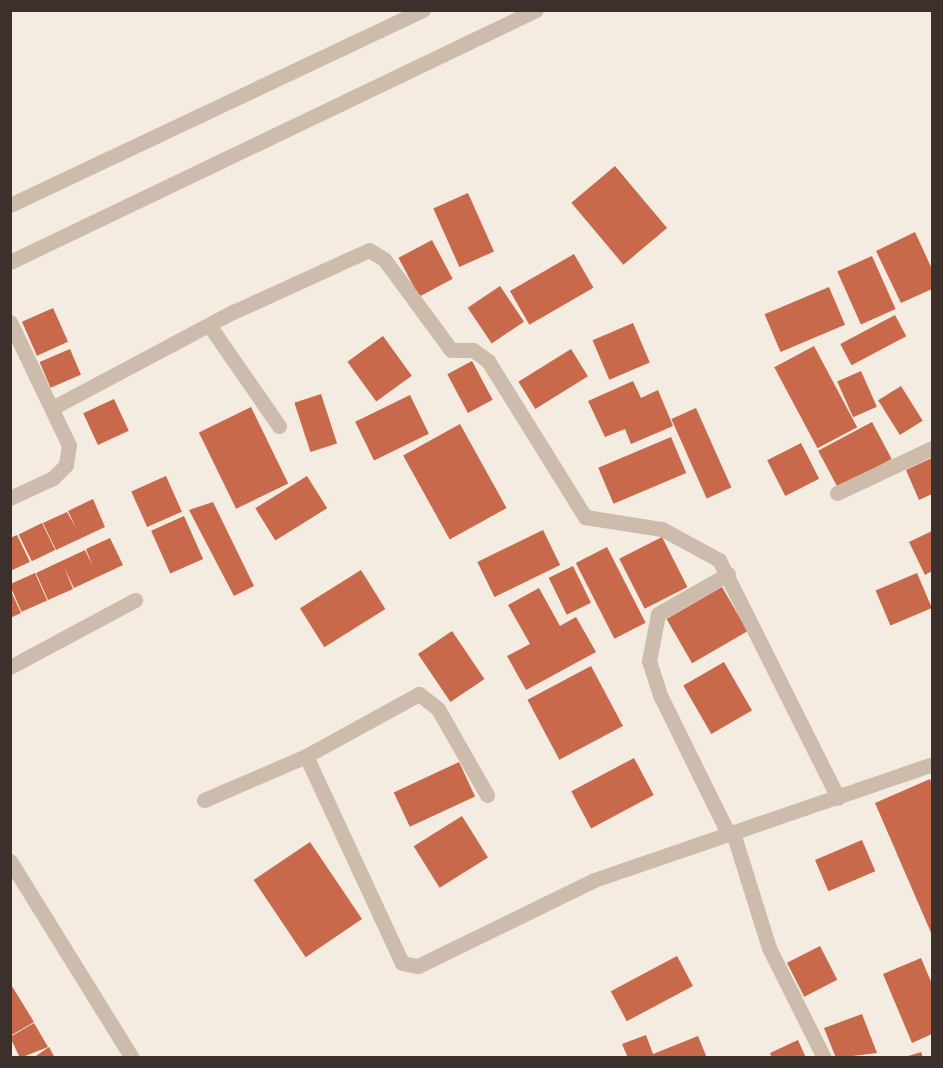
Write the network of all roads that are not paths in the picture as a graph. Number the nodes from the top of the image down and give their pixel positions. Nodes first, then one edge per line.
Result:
1 (423, 10) edge
2 (536, 10) edge
3 (10, 205) edge
4 (10, 262) edge
5 (10, 322) edge
6 (209, 325) junction
7 (54, 407) junction
8 (279, 426) dead end
9 (933, 448) edge
10 (837, 493) dead end
11 (10, 498) edge
12 (728, 574) junction
13 (135, 600) dead end
14 (10, 667) edge
15 (306, 756) junction
16 (933, 764) edge
17 (487, 795) dead end
18 (838, 798) junction
19 (204, 800) dead end
20 (732, 835) junction
21 (10, 861) edge
22 (132, 1058) edge
23 (824, 1058) edge

1 - 3 street
2 - 4 street
5 - 7 street
6 - 7 street
6 - 8 street
6 - 12 street
7 - 11 street
9 - 10 street
12 - 18 street
12 - 20 street
13 - 14 street
15 - 17 street
15 - 19 street
15 - 20 street
16 - 18 street
18 - 20 street
20 - 23 street
21 - 22 street

